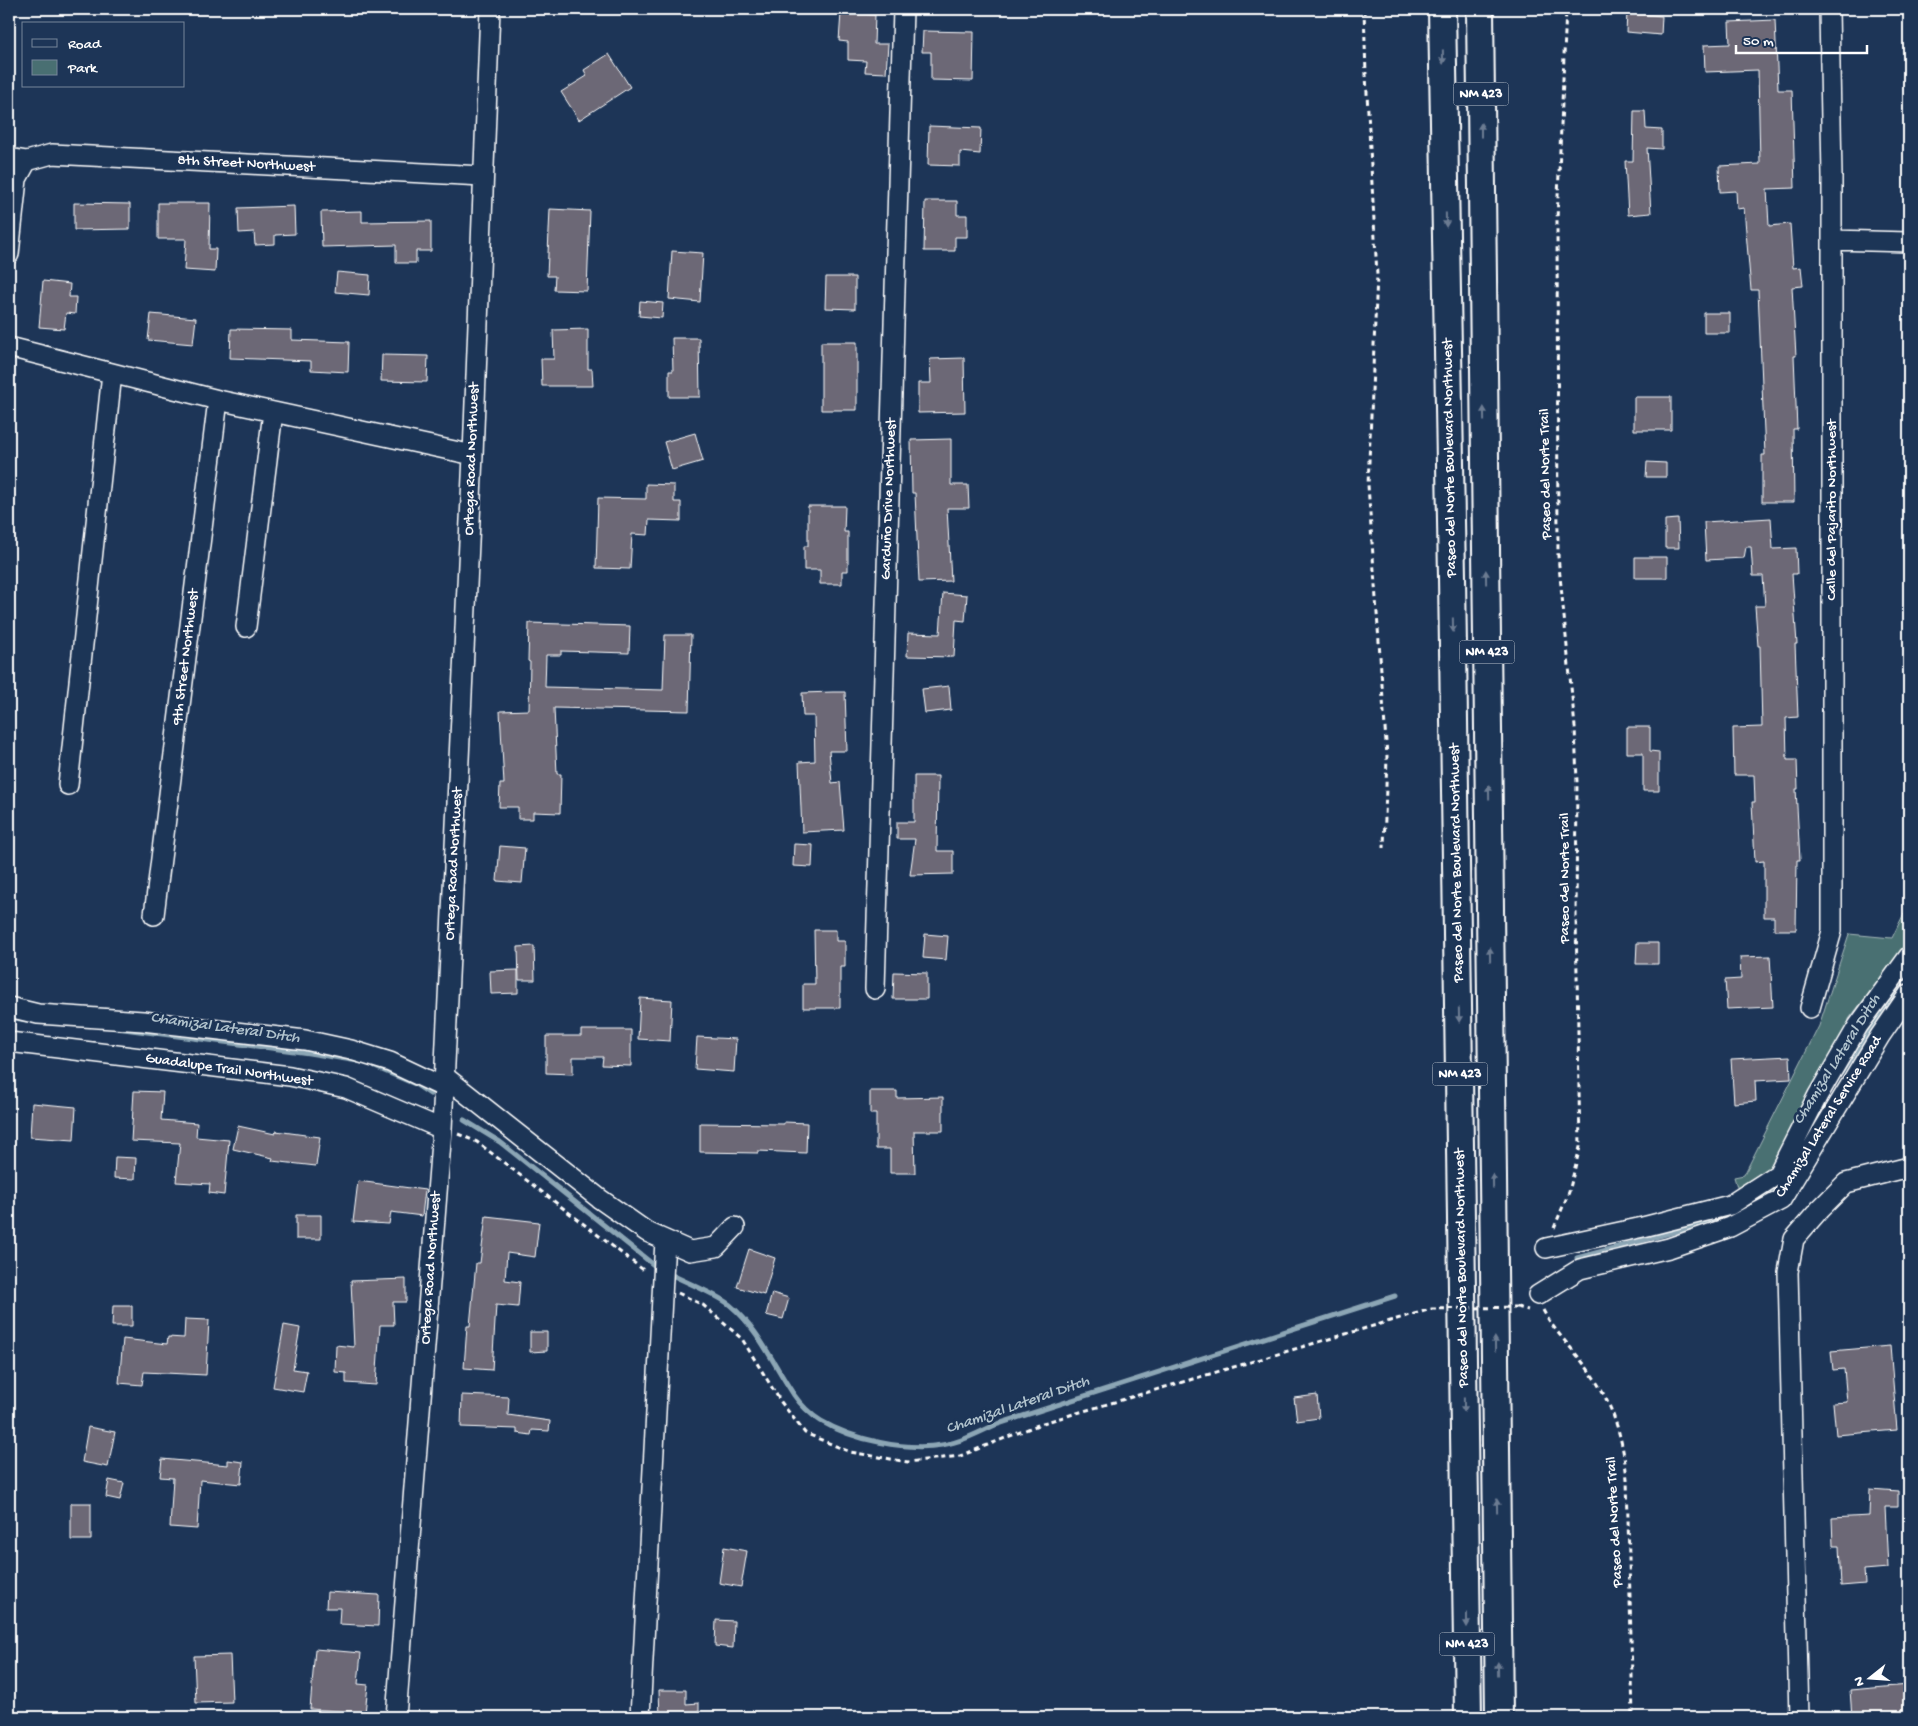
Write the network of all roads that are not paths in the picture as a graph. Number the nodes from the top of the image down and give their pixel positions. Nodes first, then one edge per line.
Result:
1 (490, 9) edge
2 (903, 9) edge
3 (1442, 9) edge
4 (1480, 9) edge
5 (1829, 9) edge
6 (18, 159) edge
7 (483, 176) junction
8 (1832, 240) junction
9 (1909, 242) edge
10 (9, 254) edge
11 (9, 347) edge
12 (112, 373) junction
13 (218, 400) junction
14 (272, 412) junction
15 (473, 455) junction
16 (246, 627) dead end
17 (68, 785) dead end
18 (154, 915) dead end
19 (1909, 956) edge
20 (875, 989) dead end
21 (1909, 994) edge
22 (9, 1007) edge
23 (1810, 1008) dead end
24 (9, 1042) edge
25 (444, 1081) junction
26 (442, 1129) junction
27 (1909, 1168) edge
28 (735, 1227) dead end
29 (665, 1240) junction
30 (1546, 1248) road end
31 (1538, 1294) road end
32 (396, 1717) edge
33 (640, 1717) edge
34 (1468, 1717) edge
35 (1499, 1717) edge
36 (1799, 1717) edge

1 - 7 street, Ortega Road Northwest
2 - 20 street, Garduño Drive Northwest
3 -> 34 highway, Paseo del Norte Boulevard Northwest / NM 423
35 -> 4 highway, Paseo del Norte Boulevard Northwest / NM 423
5 - 8 street, Calle del Pajarito Northwest
6 - 7 street, 8th Street Northwest
6 - 10 street
7 - 15 street, Ortega Road Northwest
8 - 9 street
8 - 23 street, Calle del Pajarito Northwest
11 - 12 street
12 - 13 street
12 - 17 street
13 - 14 street
13 - 18 street, 9th Street Northwest
14 - 15 street
14 - 16 street
15 - 25 street, Ortega Road Northwest
19 - 30 street, Chamizal Lateral Service Road
21 - 31 street, Chamizal Lateral Service Road
22 - 25 street
24 - 26 street, Guadalupe Trail Northwest
25 - 26 street, Ortega Road Northwest
25 - 29 street
26 - 32 street, Ortega Road Northwest
27 - 36 street
28 - 29 street
29 - 33 street

